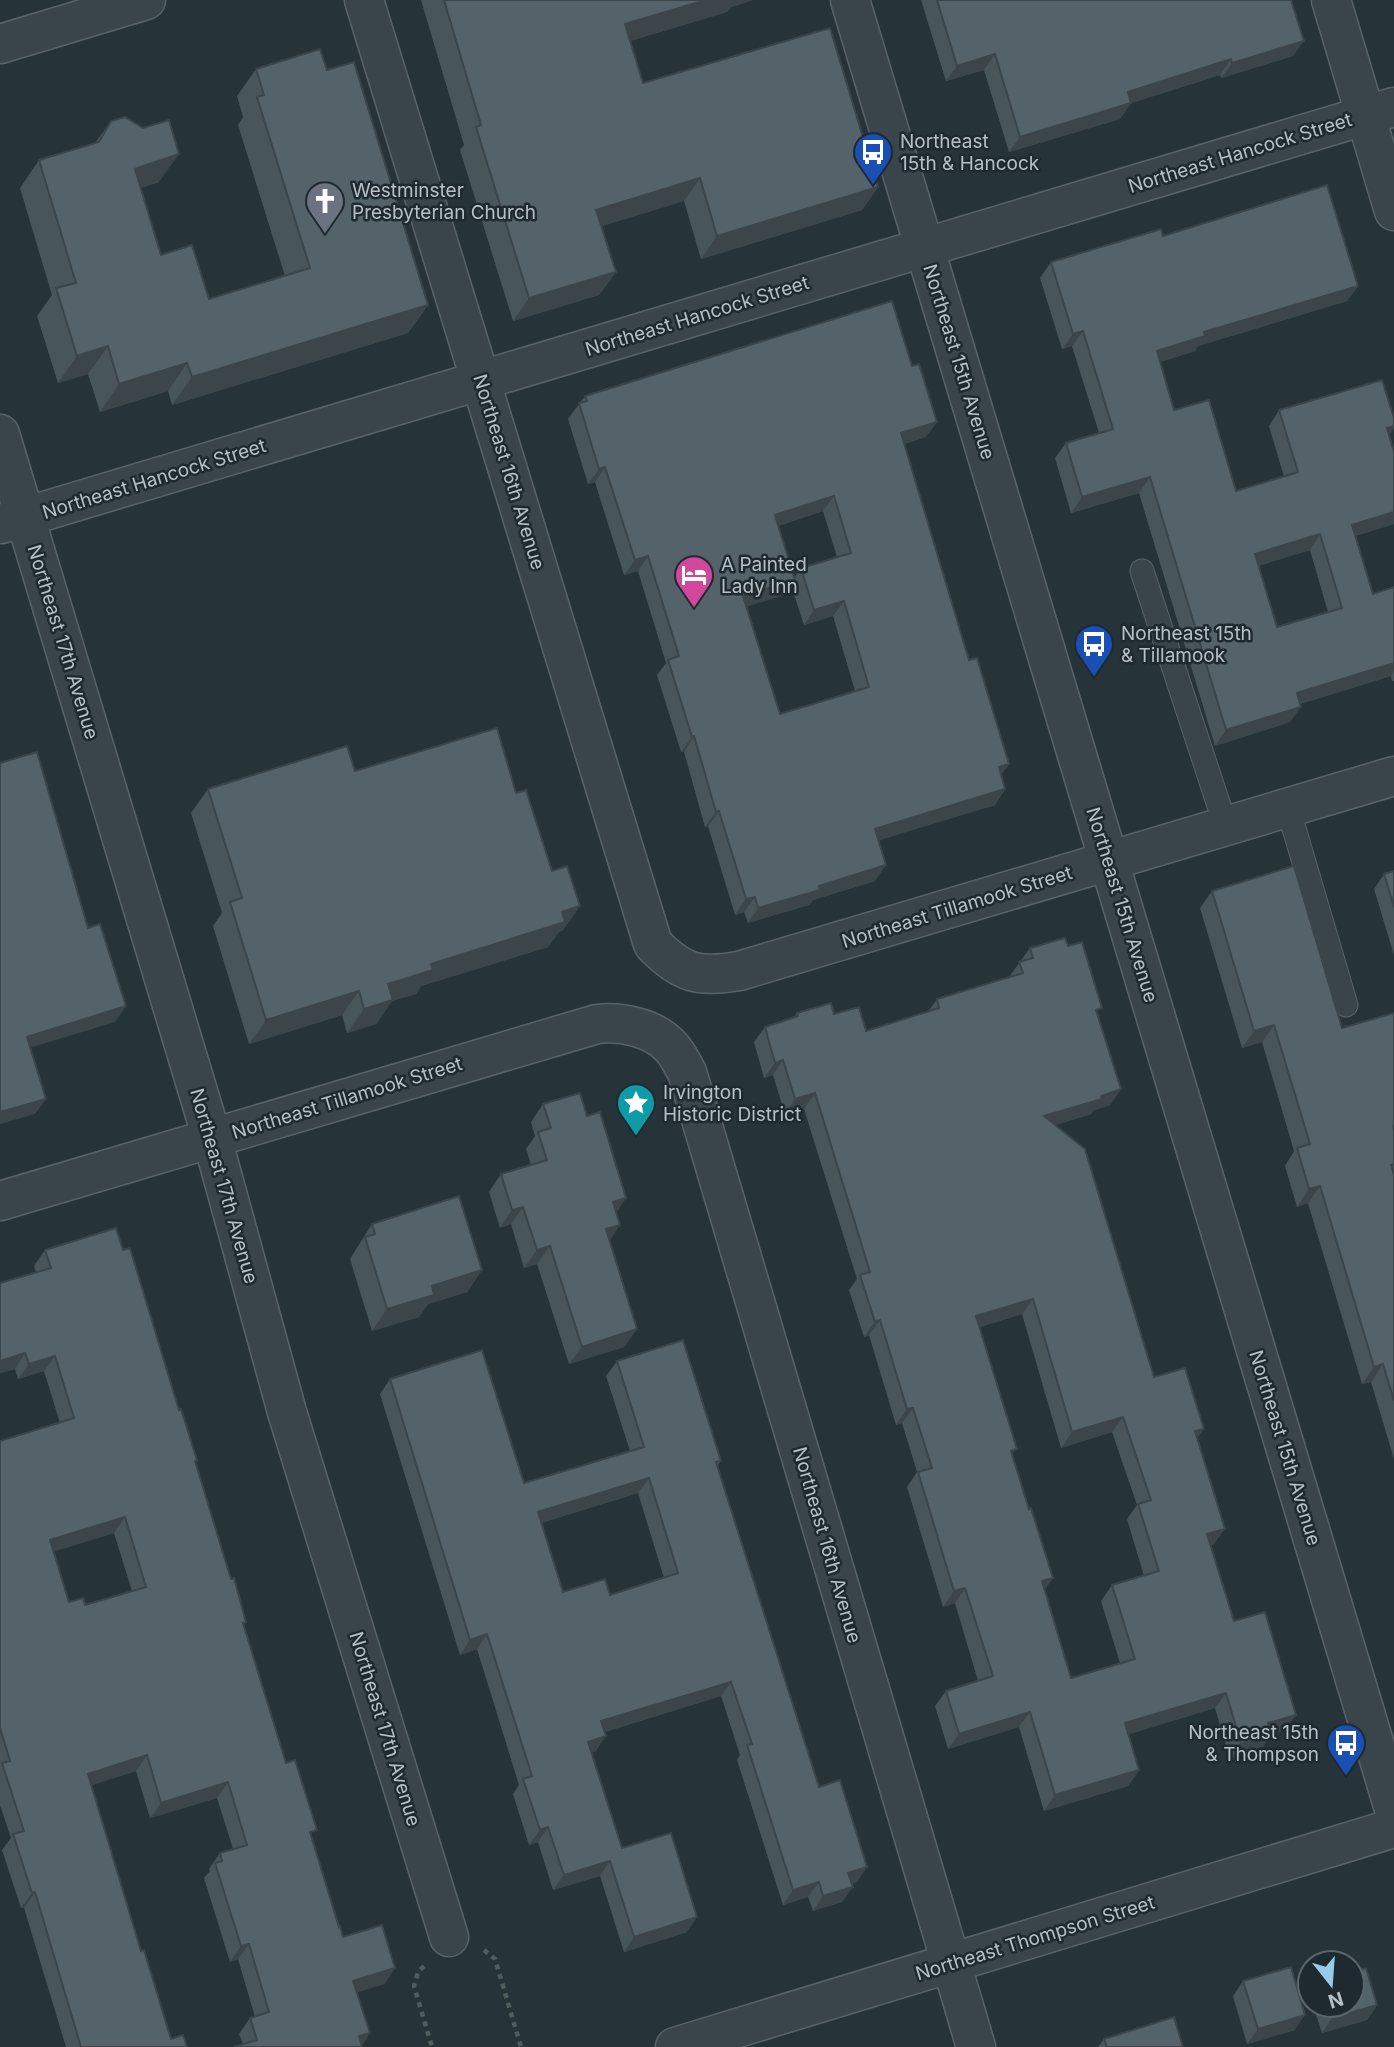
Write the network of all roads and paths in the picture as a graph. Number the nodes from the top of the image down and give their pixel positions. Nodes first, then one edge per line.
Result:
1 (146, 0) edge
2 (364, 0) edge
3 (850, 0) edge
4 (1331, 0) edge
5 (0, 44) edge
6 (1379, 111) edge
7 (1394, 211) edge
8 (925, 248) junction
9 (481, 381) junction
10 (0, 433) edge
11 (12, 521) edge
12 (1142, 571) dead end
13 (1394, 776) edge
14 (1287, 808) junction
15 (1226, 827) junction
16 (1109, 861) junction
17 (653, 944) joint
18 (1346, 1005) dead end
19 (671, 1047) joint
20 (212, 1138) junction
21 (0, 1201) edge
22 (1394, 1809) edge
23 (1394, 1828) edge
24 (449, 1937) junction
25 (951, 1964) junction
26 (432, 2047) edge
27 (522, 2047) edge
28 (675, 2047) edge
29 (976, 2047) edge

1 - 5 street
2 - 9 street, Northeast 16th Avenue
3 - 8 street, Northeast 15th Avenue
4 - 6 street
6 - 7 street
6 - 8 street, Northeast Hancock Street
8 - 9 street, Northeast Hancock Street
8 - 16 street, Northeast 15th Avenue
9 - 11 street, Northeast Hancock Street
9 - 17 street, Northeast 16th Avenue
10 - 11 street, Northeast 17th Avenue
11 - 20 street, Northeast 17th Avenue
12 - 15 lane
13 - 14 street, Northeast Tillamook Street
14 - 15 street, Northeast Tillamook Street
14 - 18 lane
15 - 16 street, Northeast Tillamook Street
16 - 17 street, Northeast Tillamook Street
16 - 22 street, Northeast 15th Avenue
19 - 20 street, Northeast Tillamook Street
19 - 25 street, Northeast 16th Avenue
20 - 21 street, Northeast Tillamook Street
20 - 24 street, Northeast 17th Avenue
23 - 25 street, Northeast Thompson Street
24 - 26 path
24 - 27 path
25 - 28 street, Northeast Thompson Street
25 - 29 street, Northeast 16th Avenue

